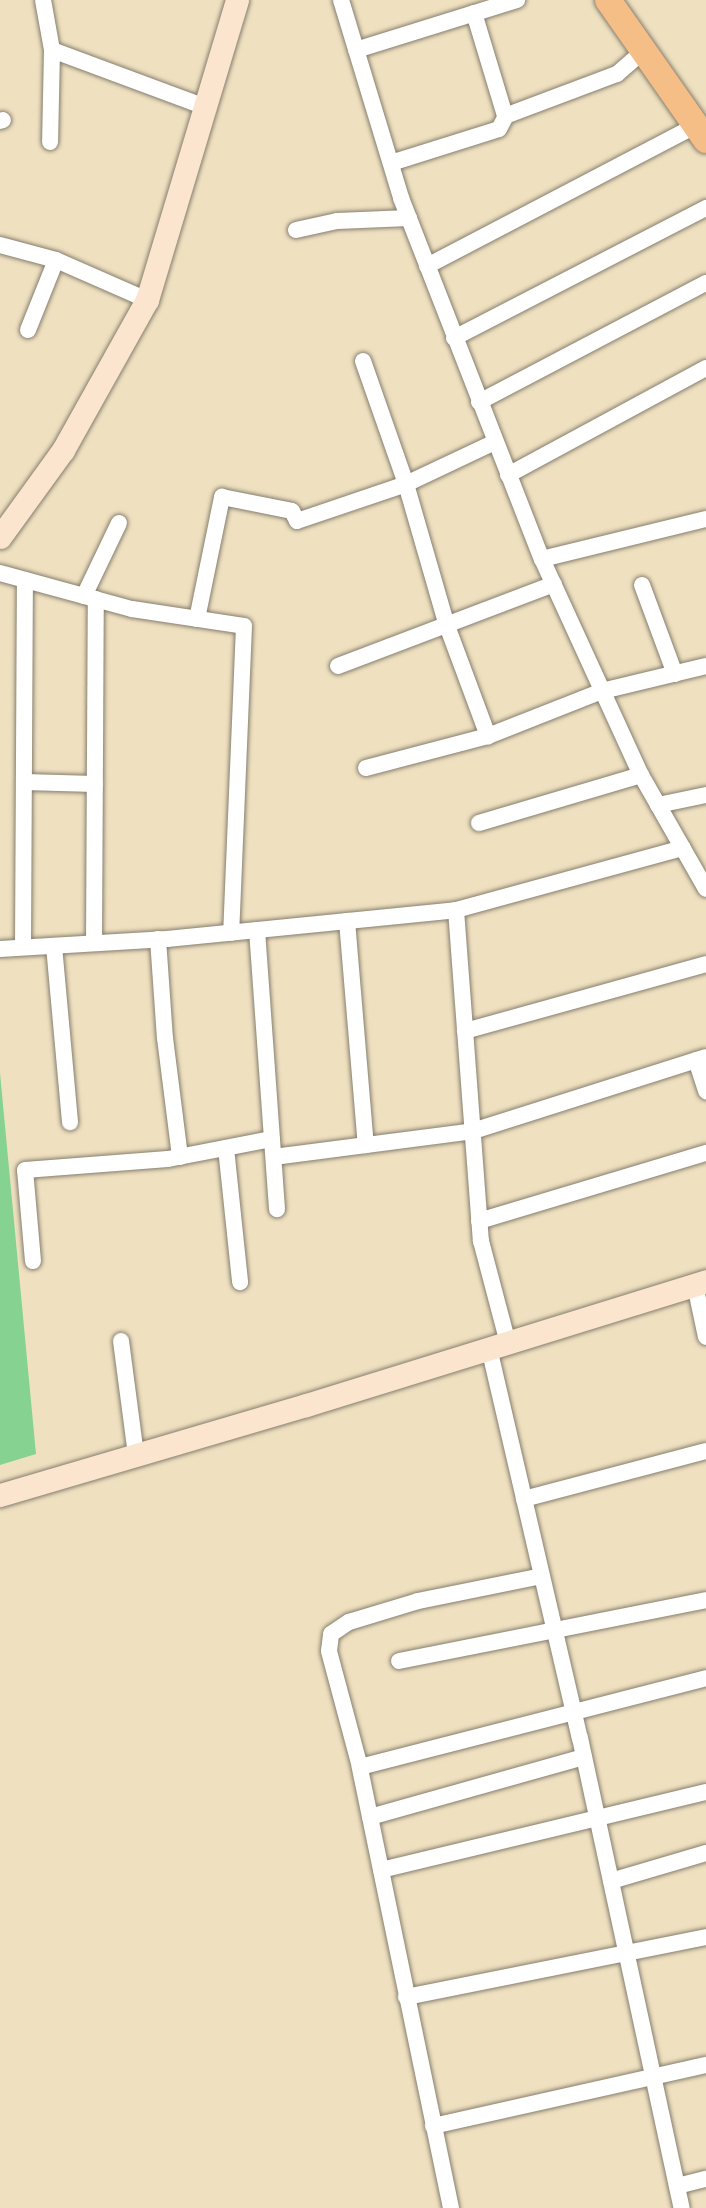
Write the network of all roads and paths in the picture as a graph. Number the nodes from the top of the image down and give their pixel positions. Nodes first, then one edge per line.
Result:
1 (43, 0) edge
2 (237, 0) edge
3 (341, 0) edge
4 (517, 0) edge
5 (608, 0) edge
6 (474, 13) junction
7 (52, 50) junction
8 (356, 50) junction
9 (643, 51) junction
10 (205, 107) junction
11 (506, 116) junction
12 (701, 133) edge
13 (50, 142) dead end
14 (390, 163) junction
15 (706, 208) edge
16 (408, 218) junction
17 (296, 230) dead end
18 (0, 245) edge
19 (56, 260) junction
20 (426, 266) junction
21 (706, 283) edge
22 (147, 300) junction
23 (28, 330) dead end
24 (454, 338) junction
25 (363, 361) dead end
26 (706, 368) edge
27 (479, 402) junction
28 (495, 442) junction
29 (508, 475) junction
30 (406, 484) junction
31 (706, 519) edge
32 (119, 523) dead end
33 (0, 537) edge
34 (542, 559) junction
35 (0, 573) edge
36 (25, 580) junction
37 (554, 584) junction
38 (642, 585) dead end
39 (90, 598) junction
40 (197, 619) junction
41 (446, 623) junction
42 (338, 666) dead end
43 (706, 666) edge
44 (675, 674) junction
45 (602, 691) junction
46 (488, 736) junction
47 (366, 768) dead end
48 (641, 775) junction
49 (24, 782) junction
50 (95, 783) junction
51 (706, 795) edge
52 (658, 805) junction
53 (479, 823) dead end
54 (683, 848) junction
55 (706, 889) edge
56 (456, 910) junction
57 (347, 921) junction
58 (257, 930) junction
59 (231, 933) junction
60 (158, 939) junction
61 (94, 943) junction
62 (54, 946) junction
63 (23, 947) junction
64 (0, 949) edge
65 (706, 964) edge
66 (465, 1031) junction
67 (701, 1058) edge
68 (706, 1091) edge
69 (70, 1122) dead end
70 (473, 1131) junction
71 (272, 1139) junction
72 (366, 1145) junction
73 (226, 1148) junction
74 (706, 1153) edge
75 (180, 1157) junction
76 (274, 1157) junction
77 (277, 1209) dead end
78 (479, 1221) junction
79 (33, 1261) dead end
80 (240, 1282) dead end
81 (700, 1283) edge
82 (706, 1337) edge
83 (121, 1341) dead end
84 (498, 1345) junction
85 (706, 1451) edge
86 (136, 1455) junction
87 (0, 1495) edge
88 (524, 1499) junction
89 (542, 1576) junction
90 (706, 1600) edge
91 (554, 1629) junction
92 (399, 1661) dead end
93 (706, 1678) edge
94 (573, 1710) junction
95 (584, 1757) junction
96 (360, 1767) junction
97 (706, 1792) edge
98 (370, 1817) junction
99 (597, 1819) junction
100 (706, 1853) edge
101 (381, 1870) junction
102 (611, 1881) junction
103 (706, 1937) edge
104 (627, 1954) junction
105 (407, 1997) junction
106 (706, 2065) edge
107 (653, 2076) junction
108 (433, 2126) junction
109 (706, 2179) edge
110 (677, 2186) junction
111 (452, 2208) edge
112 (682, 2208) edge

1 - 7 street
2 - 10 street
3 - 8 street
4 - 6 street
5 - 9 main road
6 - 8 street
6 - 11 street
7 - 10 street
7 - 13 street
8 - 14 street
9 - 11 street
9 - 12 main road
10 - 22 street
11 - 14 street
12 - 20 street
14 - 16 street
15 - 24 street
16 - 17 street
16 - 20 street
18 - 19 street
19 - 22 street
19 - 23 street
20 - 24 street
21 - 27 street
22 - 33 street
24 - 27 street
25 - 30 street
26 - 29 street
27 - 28 street
28 - 29 street
28 - 30 street
29 - 34 street
30 - 40 street
30 - 41 street
31 - 34 street
32 - 39 street
34 - 37 street
35 - 36 street
36 - 39 street
36 - 49 street
37 - 41 street
37 - 45 street
38 - 44 street
39 - 40 street
39 - 50 street
40 - 59 street
41 - 42 street
41 - 46 street
43 - 44 street
44 - 45 street
45 - 46 street
45 - 48 street
46 - 47 street
48 - 52 street
48 - 53 street
49 - 50 street
49 - 63 street
50 - 61 street
51 - 52 street
52 - 54 street
54 - 55 street
54 - 56 street
56 - 57 street
56 - 66 street
57 - 58 street
57 - 72 street
58 - 59 street
58 - 71 street
59 - 60 street
60 - 61 street
60 - 75 street
61 - 62 street
62 - 63 street
62 - 69 street
63 - 64 street
65 - 66 street
66 - 70 street
67 - 68 street
67 - 70 street
70 - 72 street
70 - 78 street
71 - 73 street
71 - 76 street
72 - 76 street
73 - 75 street
73 - 80 street
74 - 78 street
75 - 79 street
76 - 77 street
78 - 84 street
81 - 82 street
81 - 84 street
83 - 86 street
84 - 86 street
84 - 88 street
85 - 88 street
86 - 87 street
88 - 89 street
89 - 91 street
89 - 96 street
90 - 91 street
91 - 92 street
91 - 94 street
93 - 94 street
94 - 95 street
94 - 96 street
95 - 98 street
95 - 99 street
96 - 98 street
97 - 99 street
98 - 101 street
99 - 101 street
99 - 102 street
100 - 102 street
101 - 105 street
102 - 104 street
103 - 104 street
104 - 105 street
104 - 107 street
105 - 108 street
106 - 107 street
107 - 108 street
107 - 110 street
108 - 111 street
109 - 110 street
110 - 112 street

